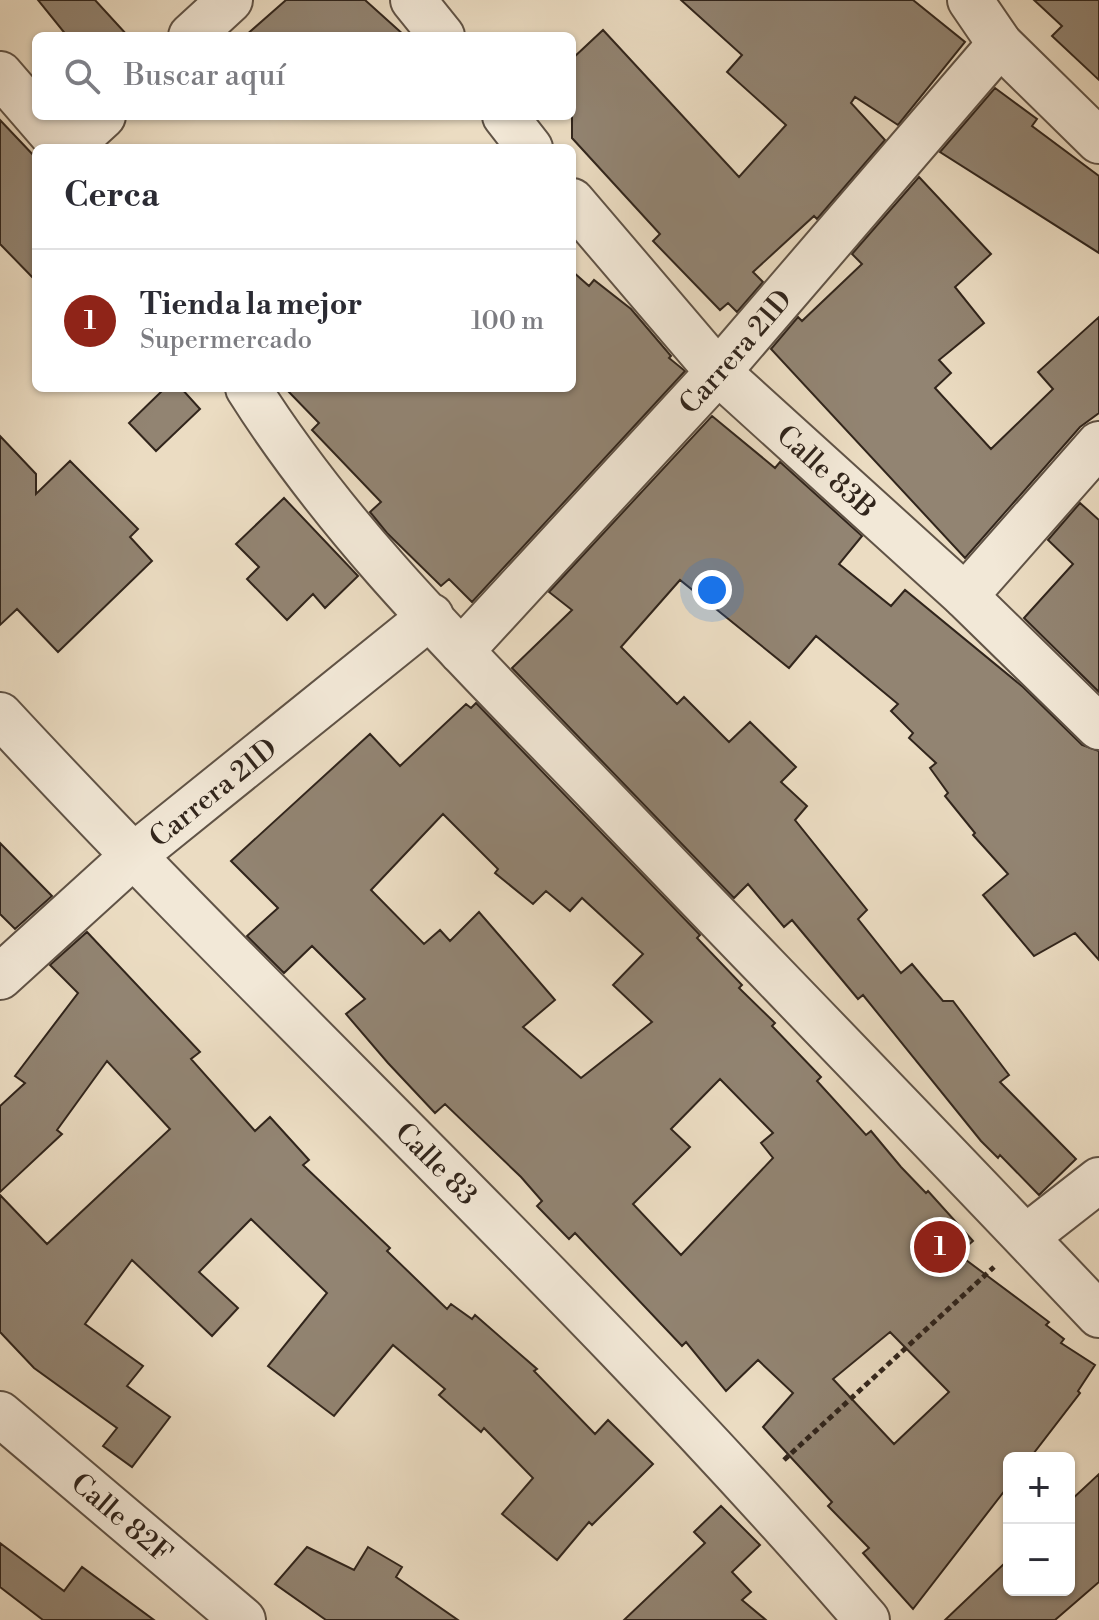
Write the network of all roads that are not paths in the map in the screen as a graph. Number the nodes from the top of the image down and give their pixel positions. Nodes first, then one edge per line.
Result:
1 (230, 0) edge
2 (413, 0) edge
3 (970, 0) edge
4 (195, 32) edge
5 (439, 32) edge
6 (1000, 44) junction
7 (0, 74) edge
8 (32, 110) edge
9 (41, 120) edge
10 (98, 120) edge
11 (508, 120) edge
12 (1099, 141) edge
13 (62, 144) edge
14 (71, 144) edge
15 (527, 144) edge
16 (576, 206) edge
17 (718, 372) junction
18 (251, 392) edge
19 (1099, 444) edge
20 (965, 596) junction
21 (431, 616) junction
22 (461, 651) junction
23 (0, 715) edge
24 (1099, 727) edge
25 (132, 857) junction
26 (0, 977) edge
27 (1099, 1180) edge
28 (1026, 1237) junction
29 (1099, 1315) edge
30 (0, 1414) edge
31 (243, 1620) edge
32 (867, 1620) edge

1 - 4 street
2 - 5 street
3 - 6 street
6 - 12 street
6 - 17 street, Carrera 21D
7 - 8 street
9 - 13 street
10 - 14 street
11 - 15 street
16 - 17 street, Calle 83B
17 - 20 street, Calle 83B
17 - 22 street, Carrera 21D
18 - 21 street
19 - 20 street
20 - 24 street, Calle 83B
21 - 22 street
21 - 25 street, Carrera 21D
22 - 28 street
23 - 25 street, Calle 83
25 - 26 street, Carrera 21D
25 - 32 street, Calle 83
27 - 28 street
28 - 29 street
30 - 31 street, Calle 82F

